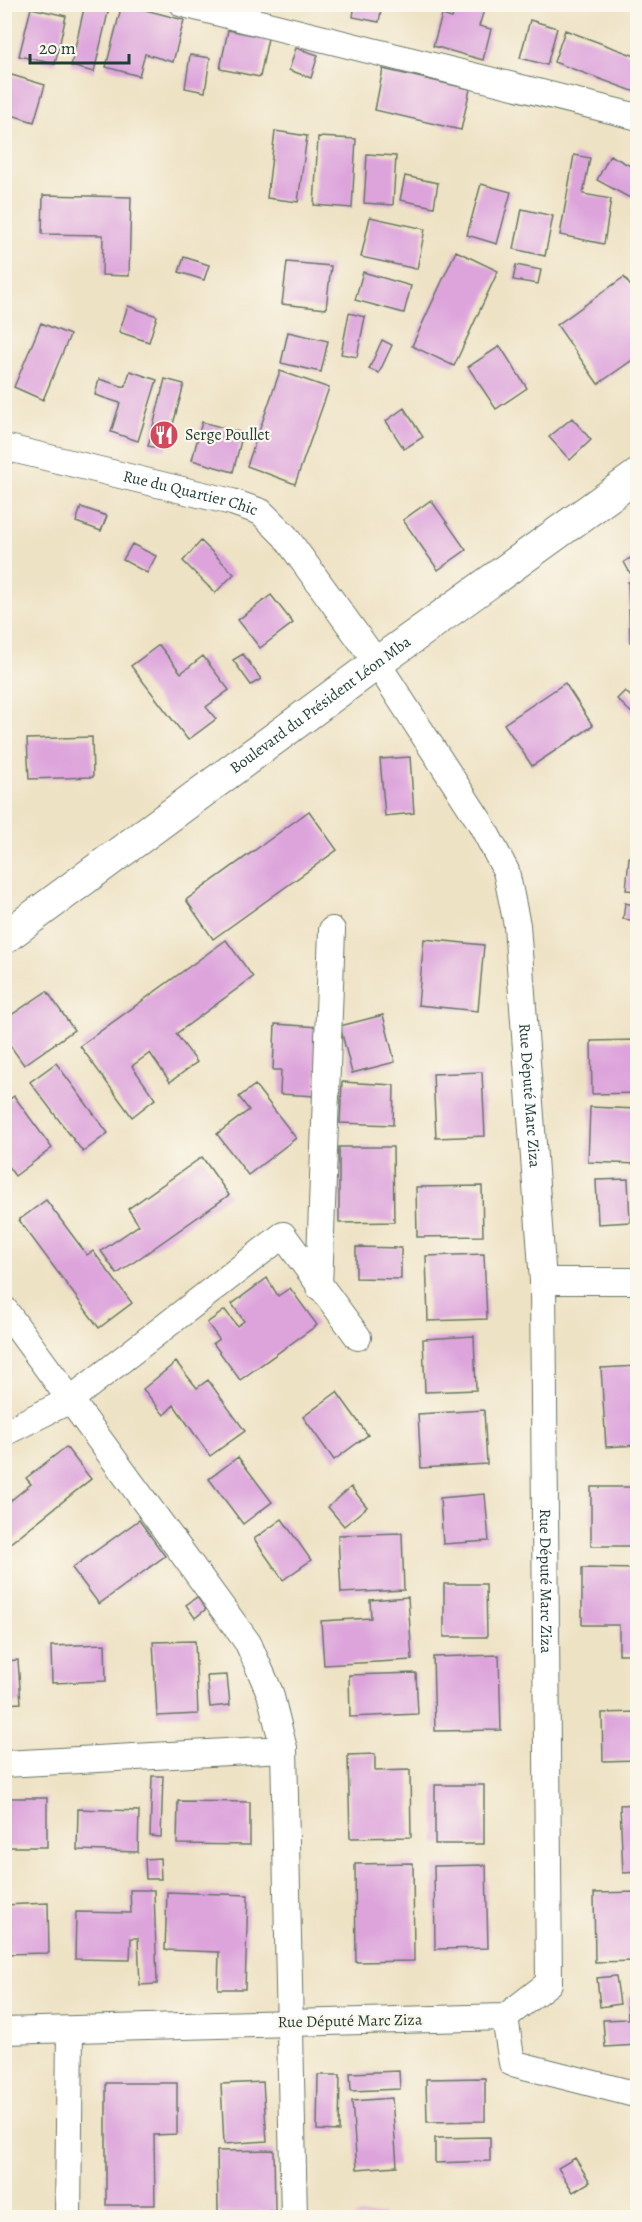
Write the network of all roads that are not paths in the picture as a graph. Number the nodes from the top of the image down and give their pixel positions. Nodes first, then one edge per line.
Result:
1 (183, 4) edge
2 (638, 117) edge
3 (4, 447) edge
4 (638, 475) edge
5 (377, 663) junction
6 (332, 930) dead end
7 (4, 939) edge
8 (543, 1281) junction
9 (638, 1281) edge
10 (319, 1287) junction
11 (4, 1309) edge
12 (358, 1337) dead end
13 (70, 1400) junction
14 (4, 1433) edge
15 (284, 1749) junction
16 (4, 1764) edge
17 (505, 2017) junction
18 (291, 2022) junction
19 (70, 2030) junction
20 (4, 2031) edge
21 (638, 2095) edge
22 (68, 2217) edge
23 (294, 2217) edge

1 - 2 street
3 - 5 street, Rue du Quartier Chic
4 - 5 street, Boulevard du Président Léon Mba
5 - 7 street, Boulevard du Président Léon Mba
5 - 8 street, Rue Député Marc Ziza
6 - 10 street
8 - 9 street
8 - 17 street, Rue Député Marc Ziza
10 - 12 street
10 - 13 street
11 - 13 street
13 - 14 street
13 - 15 street
15 - 16 street
15 - 18 street
17 - 18 street, Rue Député Marc Ziza
17 - 21 street
18 - 19 street, Rue Député Marc Ziza
18 - 23 street
19 - 20 street, Rue Député Marc Ziza
19 - 22 street

